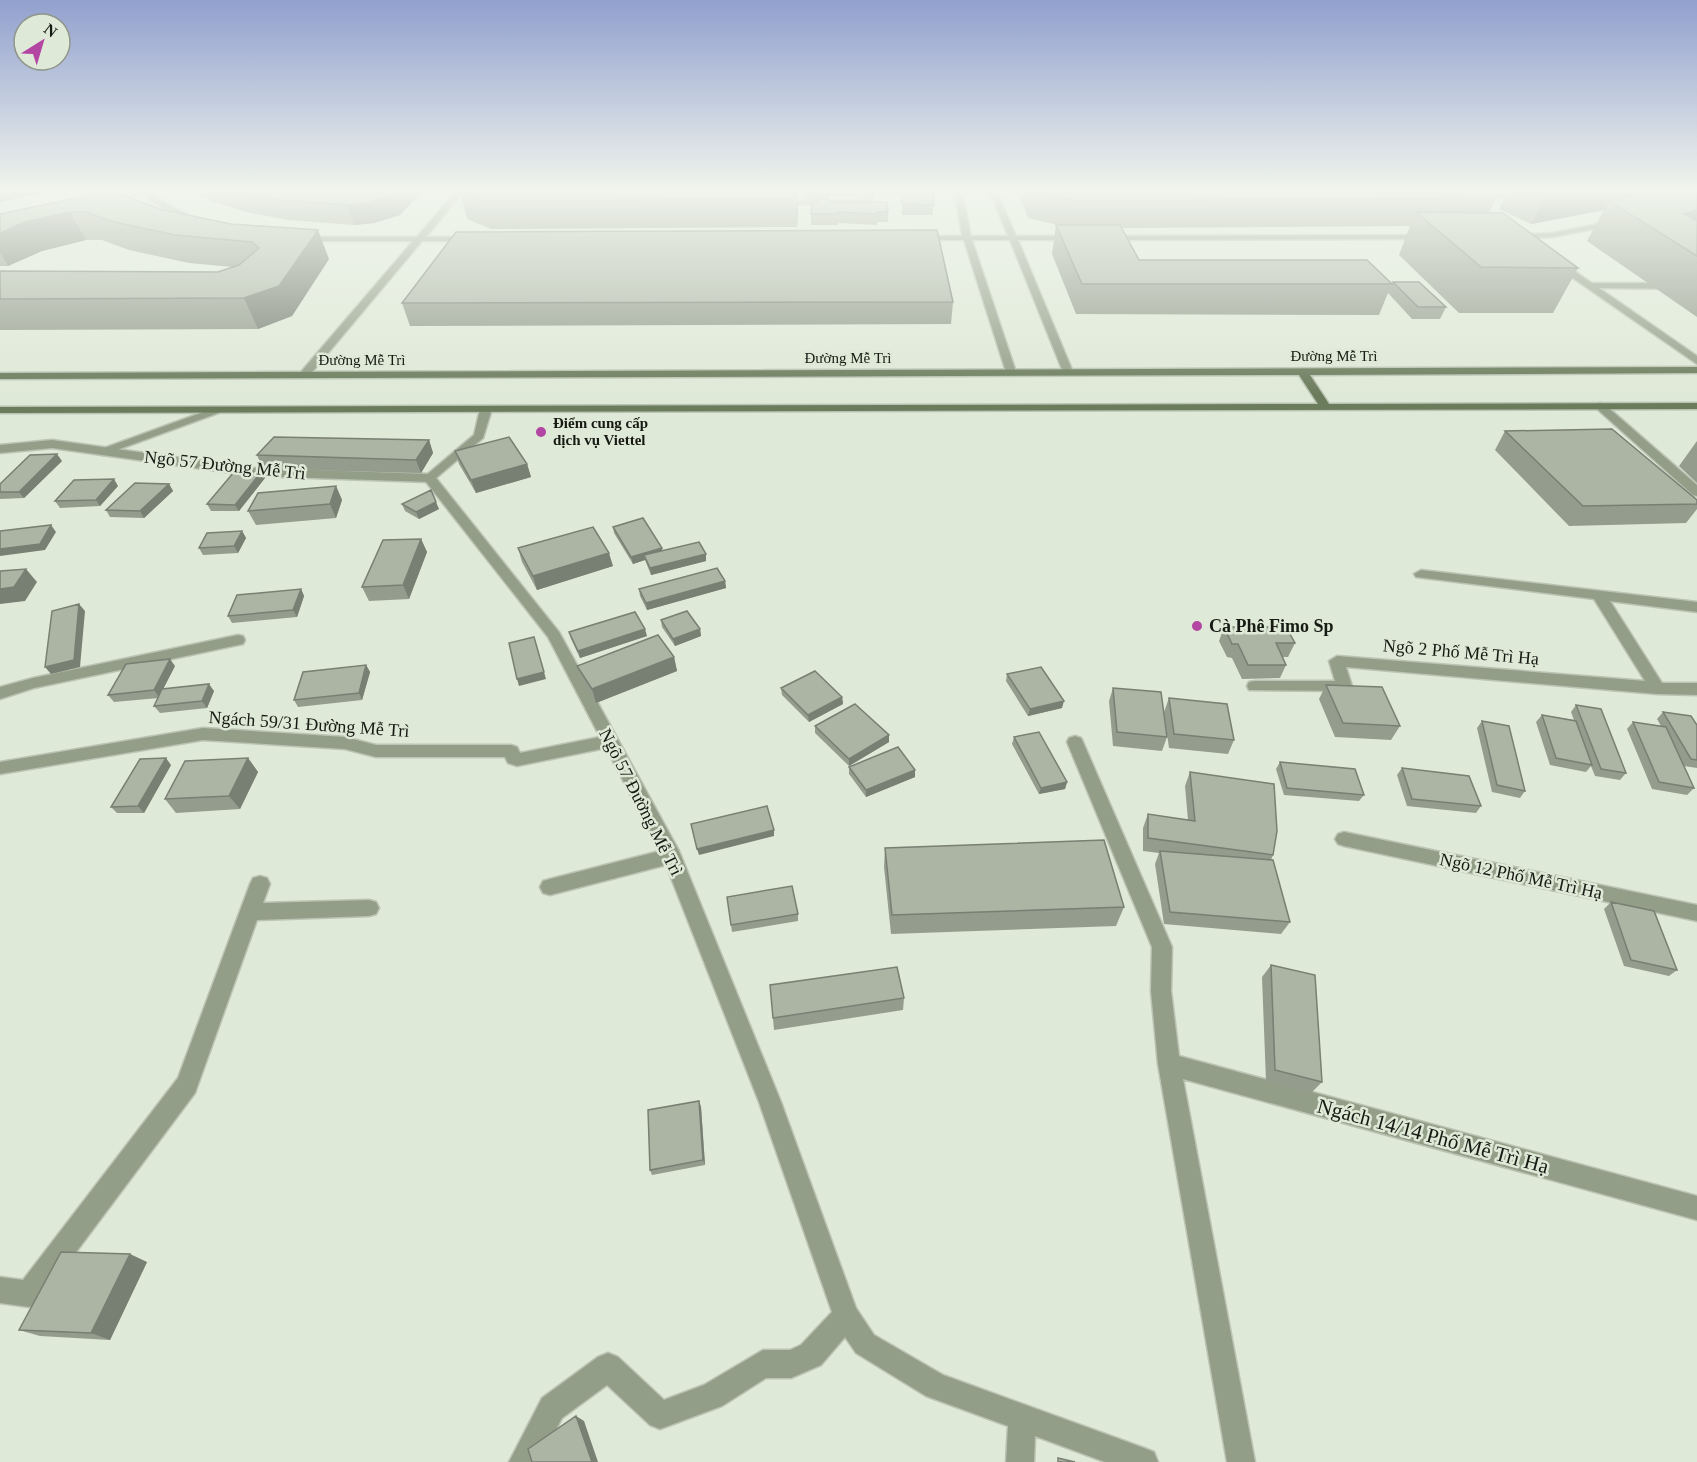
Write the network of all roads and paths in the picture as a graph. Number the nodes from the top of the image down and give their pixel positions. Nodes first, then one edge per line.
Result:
1 (401, 260) edge
2 (974, 260) edge
3 (1021, 260) edge
4 (1553, 260) edge
5 (1591, 286) junction
6 (1697, 286) edge
7 (1697, 361) edge
8 (1697, 370) edge
9 (1302, 371) junction
10 (1011, 372) junction
11 (1068, 372) junction
12 (304, 375) junction
13 (0, 376) edge
14 (1600, 406) junction
15 (1697, 406) edge
16 (1326, 407) junction
17 (486, 409) junction
18 (0, 410) edge
19 (217, 410) junction
20 (0, 449) edge
21 (102, 451) junction
22 (429, 478) junction
23 (1697, 492) edge
24 (1421, 574) dead end
25 (1599, 596) junction
26 (1697, 607) edge
27 (238, 640) dead end
28 (1255, 686) edge
29 (1658, 688) junction
30 (1697, 689) edge
31 (0, 693) edge
32 (610, 741) junction
33 (1075, 741) dead end
34 (0, 768) edge
35 (1344, 839) dead end
36 (672, 856) junction
37 (260, 884) dead end
38 (550, 887) dead end
39 (369, 908) dead end
40 (250, 912) junction
41 (1697, 913) edge
42 (1169, 1064) junction
43 (1697, 1208) edge
44 (0, 1290) edge
45 (846, 1316) junction
46 (1022, 1418) junction
47 (523, 1462) edge
48 (1020, 1462) edge
49 (1144, 1462) edge
50 (1241, 1462) edge

1 - 12 street
2 - 10 street
3 - 11 street
4 - 5 street
5 - 6 street
5 - 7 street
8 - 9 main road, Đường Mễ Trì
9 - 11 main road, Đường Mễ Trì
9 - 16 main road
10 - 11 main road, Đường Mễ Trì
10 - 12 main road, Đường Mễ Trì
12 - 13 main road, Đường Mễ Trì
14 - 15 main road
14 - 16 main road
14 - 23 street
16 - 17 main road
17 - 19 main road
17 - 22 street
18 - 19 main road
19 - 21 street
20 - 21 street, Ngõ 57 Đường Mễ Trì
21 - 22 street, Ngõ 57 Đường Mễ Trì
22 - 32 street, Ngõ 57 Đường Mễ Trì
24 - 25 street
25 - 26 street
25 - 29 street
27 - 31 street
28 - 29 street, Ngõ 2 Phố Mễ Trì Hạ
29 - 30 street, Ngõ 2 Phố Mễ Trì Hạ
32 - 34 street, Ngách 59/31 Đường Mễ Trì
32 - 36 street, Ngõ 57 Đường Mễ Trì
33 - 42 street
35 - 41 street, Ngõ 12 Phố Mễ Trì Hạ
36 - 38 street
36 - 45 street, Ngõ 57 Đường Mễ Trì
37 - 40 street
39 - 40 street
40 - 44 street
42 - 43 street, Ngách 14/14 Phố Mễ Trì Hạ
42 - 50 street
45 - 46 street, Ngõ 57 Đường Mễ Trì
45 - 47 street
46 - 48 street
46 - 49 street, Ngõ 57 Đường Mễ Trì

